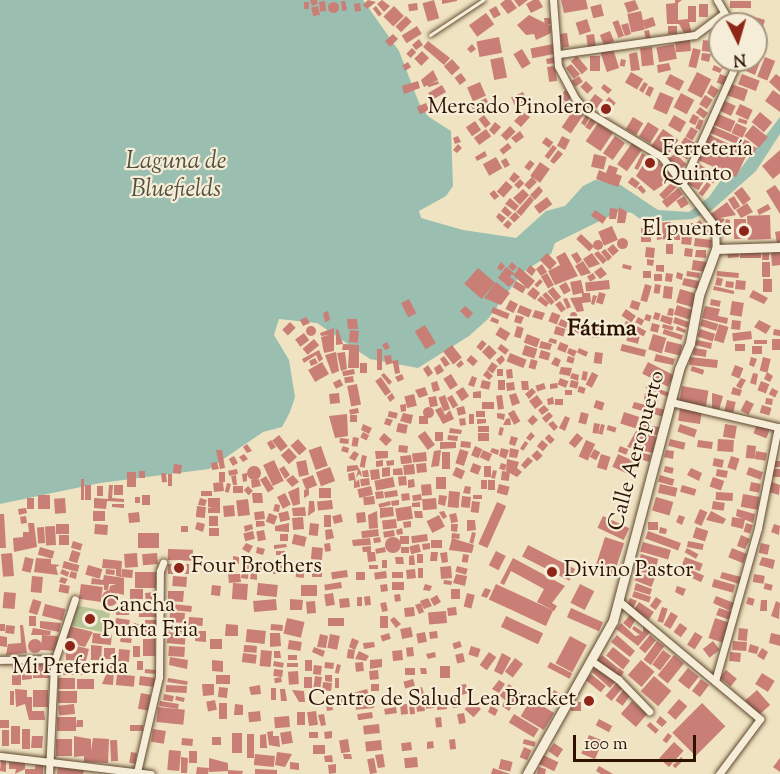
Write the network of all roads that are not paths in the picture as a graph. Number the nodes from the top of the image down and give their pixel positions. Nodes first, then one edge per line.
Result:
1 (483, 0) edge
2 (553, 0) edge
3 (708, 25) edge
4 (430, 35) dead end
5 (560, 54) junction
6 (733, 72) edge
7 (686, 186) junction
8 (780, 247) edge
9 (716, 249) junction
10 (671, 402) junction
11 (163, 563) dead end
12 (75, 599) dead end
13 (619, 601) junction
14 (55, 659) junction
15 (0, 660) edge
16 (592, 660) junction
17 (715, 681) junction
18 (649, 711) dead end
19 (0, 756) edge
20 (48, 760) junction
21 (137, 771) junction
22 (49, 774) edge
23 (151, 774) edge
24 (527, 774) edge
25 (719, 774) edge

1 - 4 lane
2 - 5 street
3 - 5 street
5 - 7 street
6 - 7 street
7 - 9 street, Calle Aeropuerto
8 - 9 street
9 - 10 street, Calle Aeropuerto
10 - 13 street, Calle Aeropuerto
10 - 17 street
11 - 21 street
12 - 14 street
13 - 16 street, Calle Aeropuerto
13 - 17 street
14 - 15 street
14 - 20 street
16 - 18 street
16 - 24 street, Calle Aeropuerto
17 - 25 street
19 - 20 street
20 - 21 street
20 - 22 street
21 - 23 street

